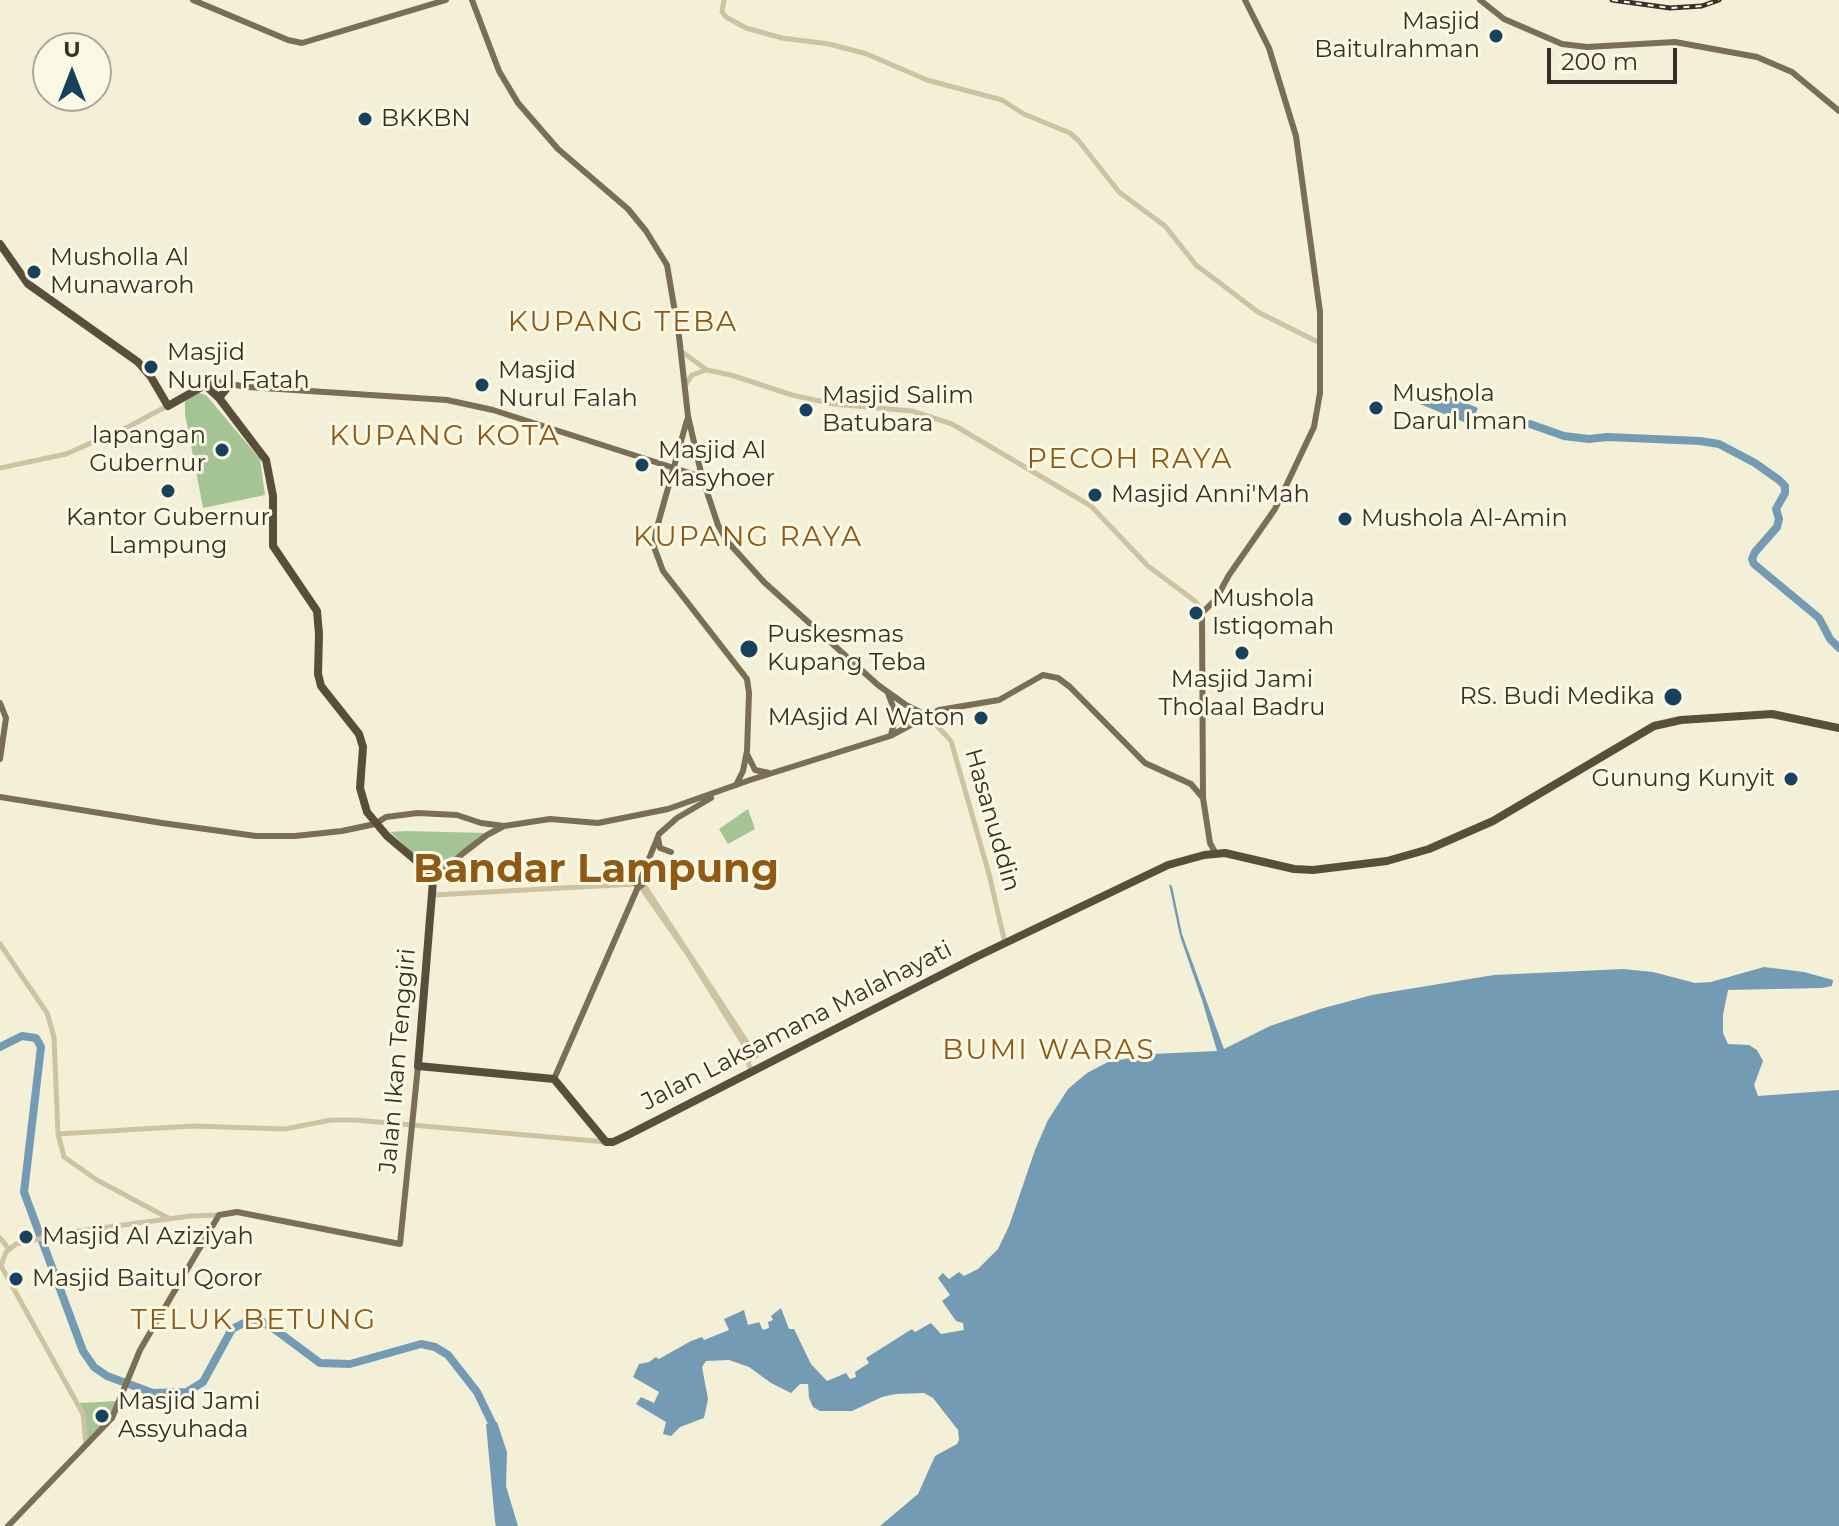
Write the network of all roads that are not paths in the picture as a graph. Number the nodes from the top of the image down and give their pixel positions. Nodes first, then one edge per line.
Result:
1 (193, 0) edge
2 (446, 0) edge
3 (472, 0) edge
4 (724, 0) edge
5 (1245, 0) edge
6 (1480, 0) edge
7 (1839, 111) edge
8 (0, 244) edge
9 (1320, 343) junction
10 (681, 351) junction
11 (707, 370) junction
12 (230, 384) junction
13 (205, 385) junction
14 (685, 386) junction
15 (219, 398) junction
16 (168, 406) junction
17 (688, 416) junction
18 (694, 442) junction
19 (681, 447) junction
20 (0, 468) edge
21 (674, 468) junction
22 (702, 477) junction
23 (1203, 611) junction
24 (888, 693) junction
25 (0, 703) edge
26 (928, 716) junction
27 (1839, 730) edge
28 (890, 736) junction
29 (747, 751) junction
30 (0, 759) edge
31 (743, 771) junction
32 (773, 773) junction
33 (1203, 779) junction
34 (750, 780) junction
35 (1191, 784) junction
36 (736, 785) junction
37 (720, 792) junction
38 (0, 797) edge
39 (1203, 798) junction
40 (375, 824) junction
41 (504, 826) junction
42 (659, 834) junction
43 (1210, 843) junction
44 (671, 852) dead end
45 (1217, 854) junction
46 (1204, 855) junction
47 (433, 881) junction
48 (640, 885) junction
49 (433, 895) junction
50 (1005, 943) junction
51 (0, 944) edge
52 (754, 1056) junction
53 (418, 1066) junction
54 (764, 1067) junction
55 (753, 1072) junction
56 (554, 1079) junction
57 (412, 1126) junction
58 (58, 1134) junction
59 (606, 1142) junction
60 (219, 1215) junction
61 (169, 1219) junction
62 (0, 1238) edge
63 (8, 1248) junction
64 (0, 1266) edge
65 (86, 1445) junction
66 (8, 1526) edge

1 - 2 main road
3 - 10 main road
4 - 9 street
5 - 9 main road
6 - 7 main road
8 - 16 highway
9 - 23 main road
10 - 11 street
10 - 14 main road
11 - 14 street
11 - 23 street
12 - 13 main road
12 - 15 highway
12 - 21 main road
13 - 15 highway
13 - 16 highway
14 - 17 main road
15 - 40 highway
16 - 20 street
17 - 18 main road
17 - 19 main road
18 - 19 main road
18 - 22 main road
19 - 21 main road
21 - 22 main road
21 - 29 main road
22 - 24 main road
23 - 33 main road
24 - 26 main road
24 - 28 main road
25 - 30 main road
26 - 28 main road
26 - 35 main road
26 - 50 street, Hasanuddin
27 - 45 highway, Jalan Laksamana Malahayati
28 - 32 main road
29 - 31 main road
29 - 32 main road
31 - 34 main road
31 - 36 main road
32 - 34 main road
33 - 35 main road
33 - 39 main road
34 - 36 main road
35 - 39 main road
36 - 37 main road
37 - 41 main road
37 - 42 main road
38 - 40 main road
39 - 43 main road
40 - 41 main road
40 - 47 highway
41 - 47 main road
42 - 44 main road
42 - 48 main road
43 - 45 main road
43 - 46 main road
45 - 46 highway, Jalan Laksamana Malahayati
46 - 50 highway, Jalan Laksamana Malahayati
47 - 49 highway, Jalan Ikan Tenggiri
48 - 49 street
48 - 52 street
48 - 56 main road
49 - 53 highway, Jalan Ikan Tenggiri
50 - 54 highway, Jalan Laksamana Malahayati
51 - 58 street
52 - 54 street
52 - 55 street
53 - 56 highway
53 - 57 main road, Jalan Ikan Tenggiri
54 - 55 highway, Jalan Laksamana Malahayati
55 - 59 highway, Jalan Laksamana Malahayati
56 - 59 highway
57 - 58 street
57 - 59 street
57 - 60 main road, Jalan Ikan Tenggiri
58 - 61 street
60 - 61 street
60 - 65 main road
61 - 63 street
62 - 63 street
63 - 64 street
64 - 65 street
65 - 66 main road

